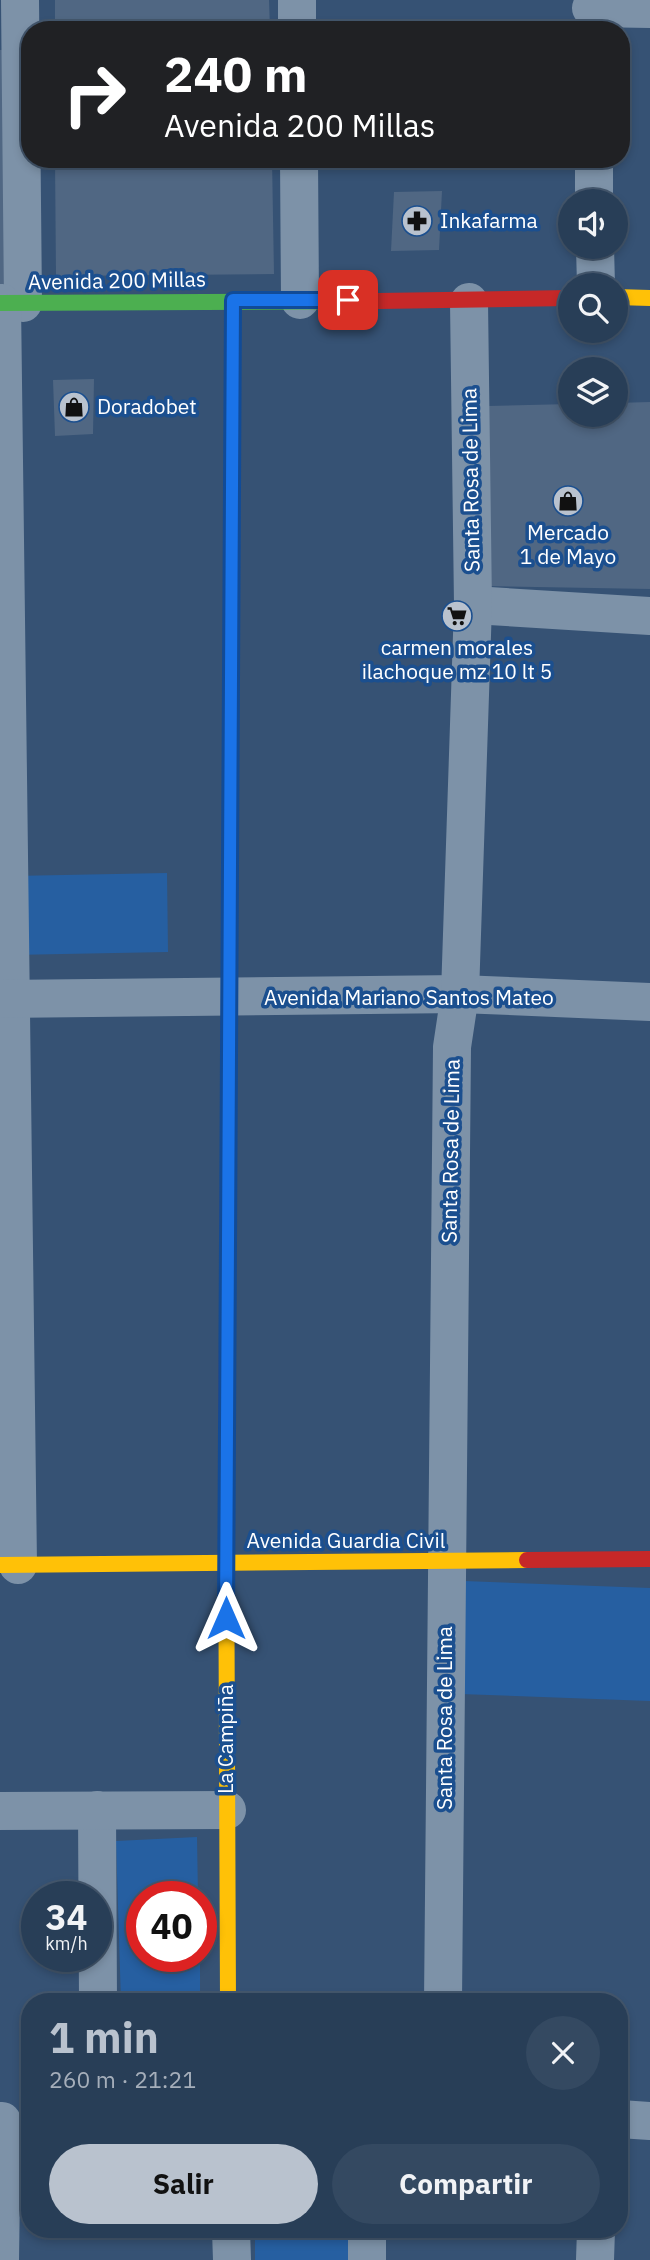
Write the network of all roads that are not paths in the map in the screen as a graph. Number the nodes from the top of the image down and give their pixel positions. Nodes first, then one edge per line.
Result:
1 (297, 0) edge
2 (13, 9) edge
3 (650, 9) edge
4 (591, 13) edge
5 (298, 21) edge
6 (299, 168) edge
7 (594, 168) edge
8 (594, 189) edge
9 (628, 297) edge
10 (558, 298) edge
11 (650, 298) edge
12 (233, 300) junction
13 (300, 300) junction
14 (469, 302) junction
15 (8, 303) edge
16 (473, 605) junction
17 (650, 616) edge
18 (460, 994) junction
19 (229, 997) junction
20 (5, 999) edge
21 (650, 1002) edge
22 (8, 1299) edge
23 (650, 1559) edge
24 (447, 1561) junction
25 (226, 1563) junction
26 (9, 1565) edge
27 (97, 1810) junction
28 (227, 1810) junction
29 (0, 1811) edge
30 (98, 1993) edge
31 (228, 1993) edge
32 (443, 1993) edge
33 (10, 2120) edge
34 (628, 2120) edge
35 (650, 2121) edge
36 (231, 2238) edge
37 (367, 2238) edge
38 (596, 2238) edge
39 (0, 2260) edge
40 (232, 2260) edge
41 (367, 2260) edge
42 (595, 2260) edge

1 - 5 street
2 - 15 street
3 - 4 street
6 - 13 street
7 - 8 street
9 - 11 street
10 - 14 street, Avenida 200 Millas
12 - 13 street, Avenida 200 Millas
12 - 15 street, Avenida 200 Millas
12 - 19 street, La Campiña
13 - 14 street, Avenida 200 Millas
14 - 16 street, Santa Rosa de Lima
15 - 20 street
16 - 17 street
16 - 18 street, Santa Rosa de Lima
18 - 19 street, Avenida Mariano Santos Mateo
18 - 21 street, Avenida Mariano Santos Mateo
18 - 24 street, Santa Rosa de Lima
19 - 20 street, Avenida Mariano Santos Mateo
19 - 25 street, La Campiña
20 - 22 street
22 - 26 street
23 - 24 street, Avenida Guardia Civil
24 - 25 street, Avenida Guardia Civil
24 - 32 street, Santa Rosa de Lima
25 - 26 street, Avenida Guardia Civil
25 - 28 street, La Campiña
27 - 28 street
27 - 29 street
27 - 30 street
28 - 31 street, La Campiña
33 - 39 street
34 - 35 street
36 - 40 street
37 - 41 street
38 - 42 street

